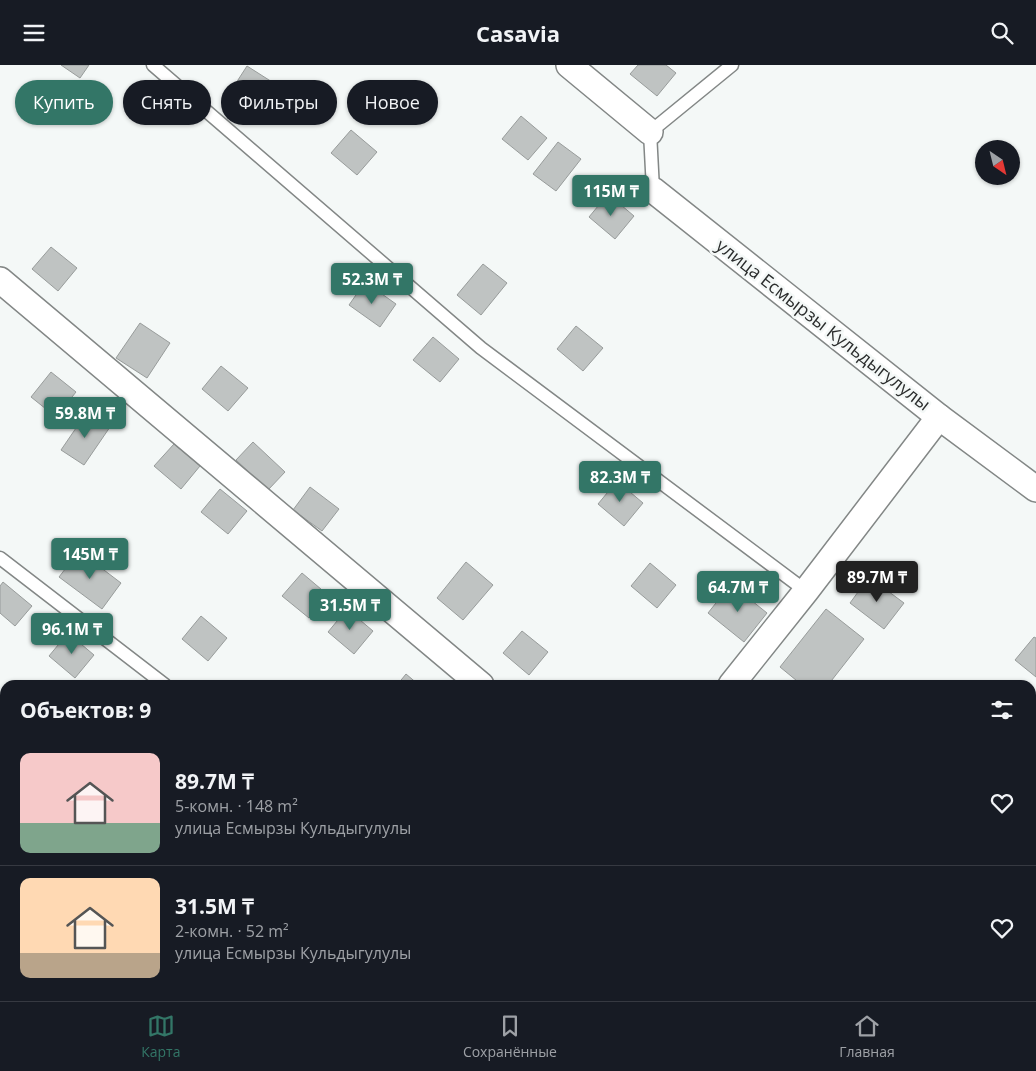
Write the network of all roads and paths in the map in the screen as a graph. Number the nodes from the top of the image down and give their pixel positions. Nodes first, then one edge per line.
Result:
1 (153, 65) edge
2 (569, 65) edge
3 (732, 65) edge
4 (650, 132) junction
5 (653, 191) joint
6 (0, 280) edge
7 (939, 417) junction
8 (1036, 489) edge
9 (0, 558) edge
10 (806, 591) junction
11 (159, 680) edge
12 (475, 680) edge
13 (735, 680) edge

1 - 10 lane
2 - 4 street
3 - 4 lane
4 - 5 lane
5 - 7 street, улица Есмырзы Кульдыгулулы
6 - 12 street
7 - 8 street
7 - 10 street, улица Есмырзы Кульдыгулулы
9 - 11 lane
10 - 13 street, улица Есмырзы Кульдыгулулы

